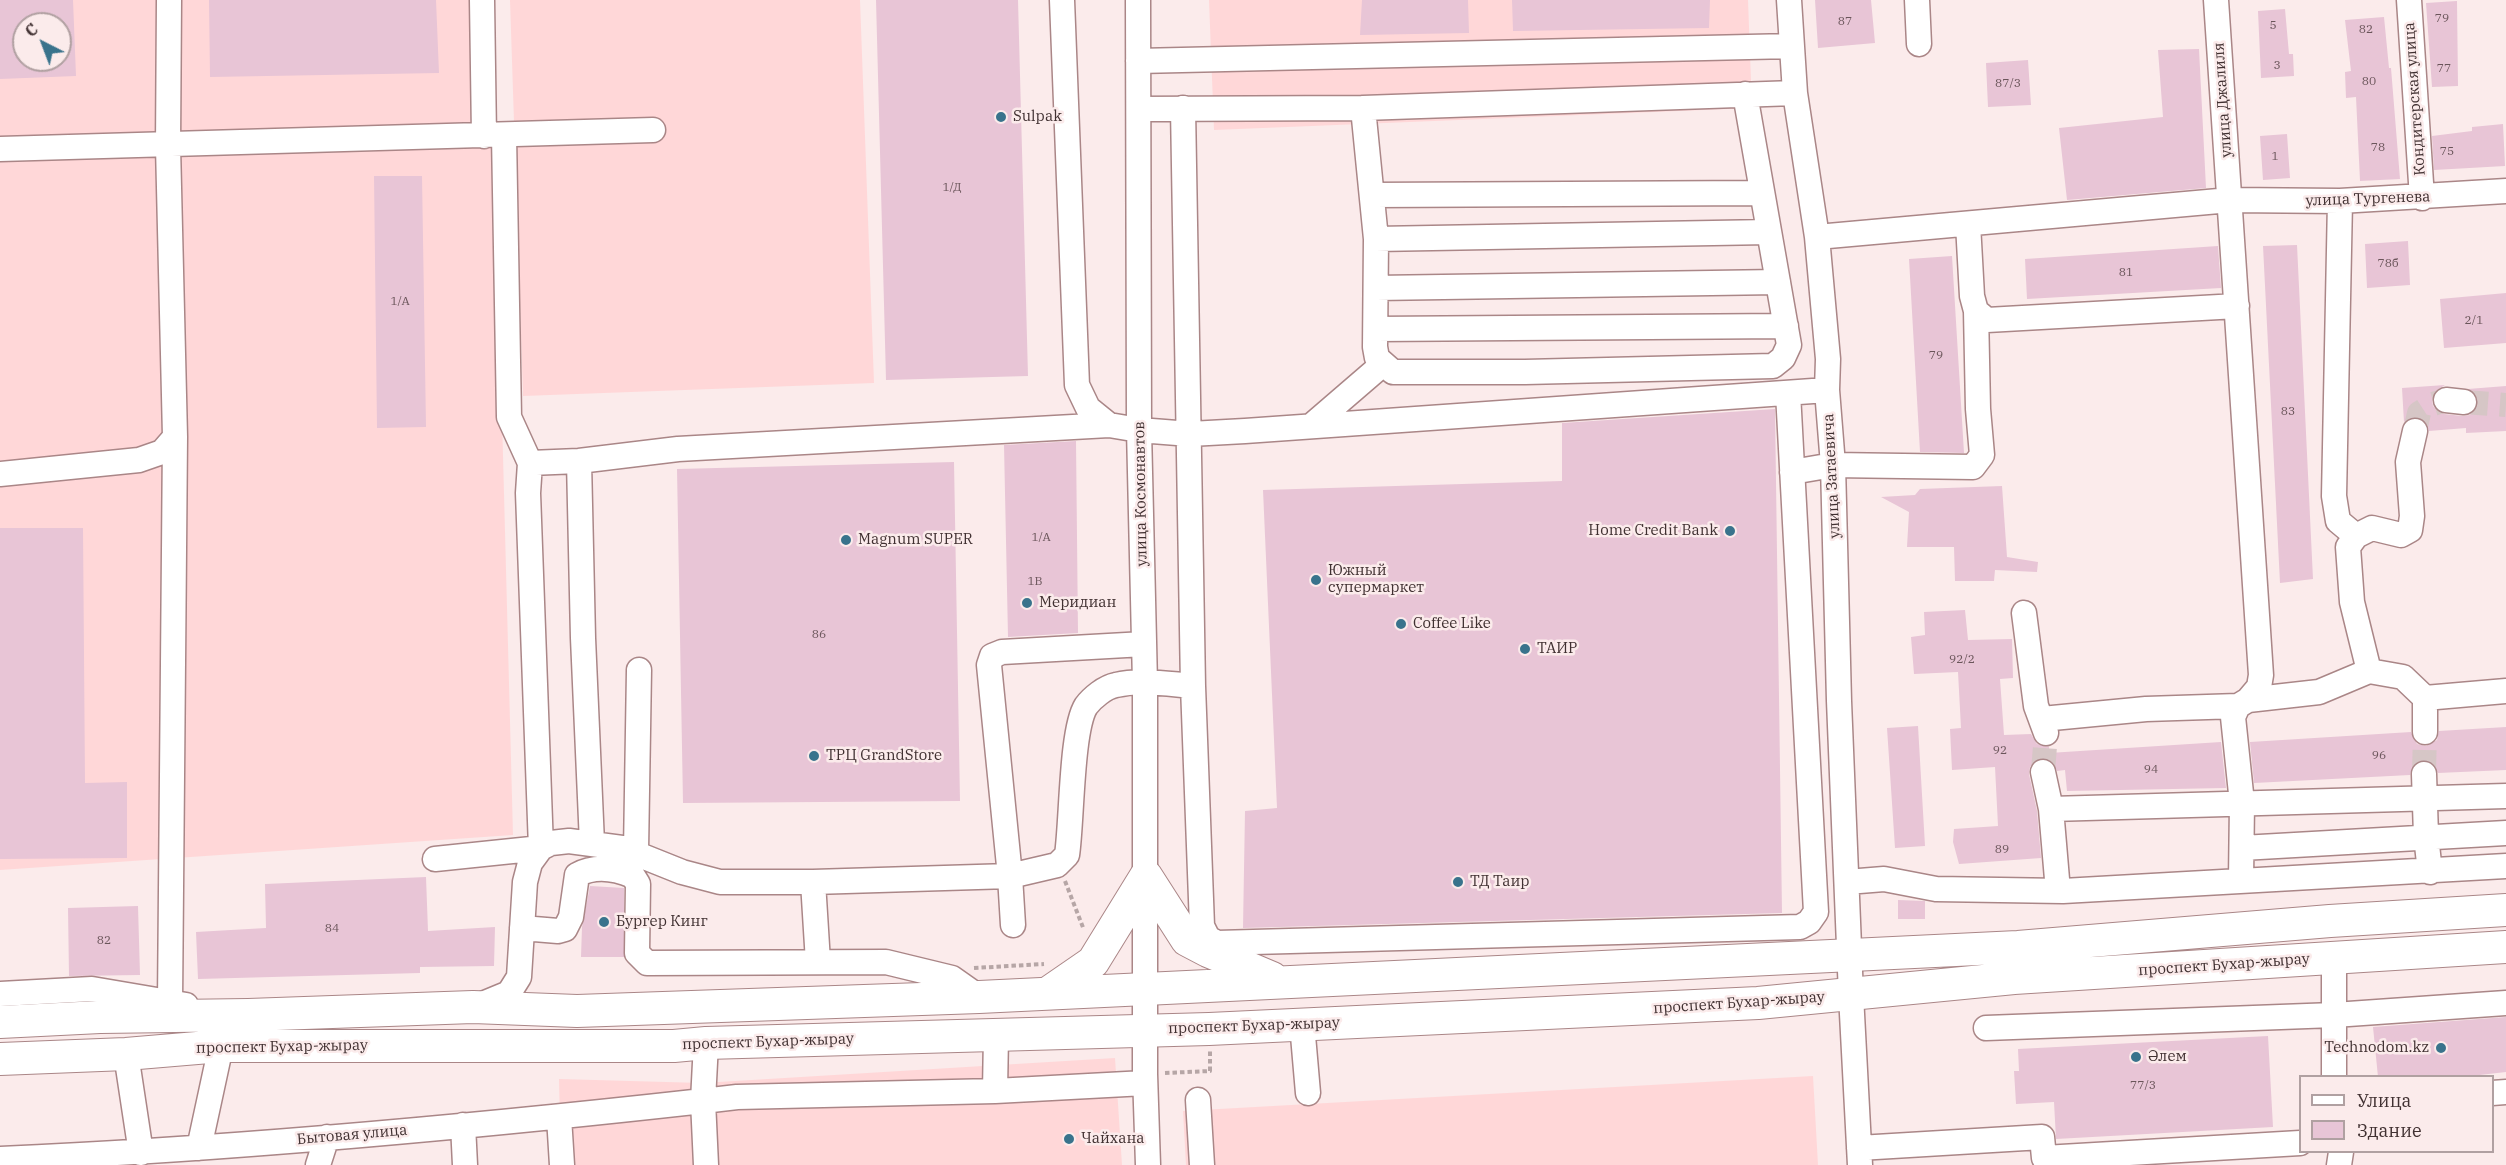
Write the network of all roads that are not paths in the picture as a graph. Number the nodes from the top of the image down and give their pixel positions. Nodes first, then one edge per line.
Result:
1 (169, 0) edge
2 (482, 0) edge
3 (1062, 0) edge
4 (1138, 0) edge
5 (1789, 0) edge
6 (1917, 0) edge
7 (2216, 0) edge
8 (2409, 0) edge
9 (1919, 44) dead end
10 (1792, 46) junction
11 (1138, 61) junction
12 (1795, 93) junction
13 (1745, 94) junction
14 (1184, 108) junction
15 (1363, 108) junction
16 (1138, 109) junction
17 (653, 130) dead end
18 (494, 135) junction
19 (168, 146) junction
20 (0, 150) edge
21 (2506, 191) edge
22 (1762, 193) junction
23 (1373, 195) junction
24 (2422, 198) junction
25 (2230, 200) junction
26 (2340, 201) junction
27 (1968, 224) junction
28 (1769, 232) junction
29 (1817, 237) junction
30 (1376, 239) junction
31 (1778, 282) junction
32 (1376, 288) junction
33 (2237, 306) junction
34 (1976, 311) junction
35 (1786, 326) junction
36 (1376, 329) junction
37 (1383, 364) junction
38 (1827, 390) junction
39 (1788, 393) junction
40 (1109, 425) junction
41 (1311, 426) junction
42 (1139, 430) junction
43 (2415, 431) tunnel mouth
44 (1190, 434) junction
45 (175, 437) junction
46 (579, 461) junction
47 (530, 463) junction
48 (1833, 465) junction
49 (1792, 472) junction
50 (0, 474) edge
51 (2356, 536) junction
52 (2024, 613) dead end
53 (1144, 644) junction
54 (639, 670) dead end
55 (2369, 671) junction
56 (1145, 683) junction
57 (1193, 686) junction
58 (2506, 691) edge
59 (2425, 698) junction
60 (2243, 703) junction
61 (2425, 732) tunnel mouth
62 (1806, 734) junction
63 (1841, 734) junction
64 (2043, 772) tunnel mouth
65 (2424, 774) tunnel mouth
66 (2506, 796) edge
67 (2425, 800) junction
68 (2242, 803) junction
69 (2050, 809) junction
70 (2506, 833) edge
71 (2426, 836) junction
72 (592, 843) junction
73 (541, 848) junction
74 (2242, 848) junction
75 (636, 851) junction
76 (435, 859) dead end
77 (2506, 866) edge
78 (2430, 872) junction
79 (1010, 876) junction
80 (1146, 876) junction
81 (2241, 880) junction
82 (813, 882) junction
83 (1847, 882) junction
84 (2058, 891) junction
85 (2506, 910) edge
86 (1012, 925) dead end
87 (522, 928) junction
88 (2506, 947) edge
89 (1850, 955) junction
90 (2334, 957) junction
91 (818, 962) junction
92 (1048, 979) junction
93 (1281, 982) junction
94 (1144, 988) junction
95 (0, 994) edge
96 (1851, 996) junction
97 (979, 997) junction
98 (170, 1002) junction
99 (2506, 1003) edge
100 (473, 1007) junction
101 (248, 1015) junction
102 (2334, 1015) junction
103 (0, 1022) edge
104 (1302, 1024) junction
105 (1986, 1028) dead end
106 (1145, 1030) junction
107 (996, 1035) junction
108 (706, 1043) junction
109 (471, 1045) junction
110 (222, 1046) junction
111 (113, 1054) junction
112 (0, 1059) edge
113 (2334, 1075) edge
114 (1145, 1083) junction
115 (996, 1091) junction
116 (1308, 1093) dead end
117 (1198, 1100) dead end
118 (703, 1101) junction
119 (553, 1117) junction
120 (463, 1125) junction
121 (327, 1137) junction
122 (2299, 1143) edge
123 (199, 1148) junction
124 (141, 1152) junction
125 (244, 1154) edge
126 (1860, 1157) edge
127 (0, 1159) edge
128 (100, 1160) edge
129 (318, 1165) edge
130 (465, 1165) edge
131 (548, 1165) edge
132 (562, 1165) edge
133 (706, 1165) edge
134 (1148, 1165) edge
135 (1202, 1165) edge

1 - 19 street
2 - 18 street
3 - 40 street
4 - 11 street, улица Космонавтов
5 - 10 street, улица Затаевича
6 - 9 street
7 - 25 street, улица Джалиля
8 - 24 street, Кондитерская улица
10 - 11 street
10 - 12 street, улица Затаевича
11 - 16 street, улица Космонавтов
12 - 13 street
12 - 29 street, улица Затаевича
13 - 15 street
13 - 22 street
14 - 15 street
14 - 16 street
14 - 44 street
15 - 23 street
16 - 42 street, улица Космонавтов
17 - 18 street
18 - 19 street
18 - 47 street
19 - 20 street
19 - 45 street
21 - 24 street, улица Тургенева
22 - 23 street
22 - 28 street
23 - 30 street
24 - 26 street, улица Тургенева
25 - 26 street, улица Тургенева
25 - 27 street, улица Тургенева
25 - 33 street, улица Джалиля
26 - 51 street
27 - 29 street, улица Тургенева
27 - 34 street
28 - 30 street
28 - 31 street
29 - 38 street, улица Затаевича
30 - 32 street
31 - 32 street
31 - 35 street
32 - 36 street
33 - 34 street
33 - 60 street, улица Джалиля
34 - 48 street
35 - 36 street
35 - 37 street
36 - 37 street
37 - 41 street
38 - 39 street
38 - 48 street, улица Затаевича
39 - 41 street
39 - 49 street
40 - 42 street
40 - 46 street
41 - 44 street
42 - 44 street
42 - 53 street, улица Космонавтов
43 - 51 street
44 - 57 street
45 - 50 street
45 - 98 street
46 - 47 street
46 - 72 street
47 - 73 street
48 - 49 street
48 - 63 street, улица Затаевича
49 - 62 street
51 - 55 street
52 - 60 street
53 - 56 street, улица Космонавтов
53 - 79 street
54 - 75 street
55 - 59 street
55 - 60 street
56 - 57 street
56 - 79 street
56 - 80 street, улица Космонавтов
57 - 62 street
58 - 59 street
59 - 61 street
60 - 68 street
62 - 63 street
63 - 83 street, улица Затаевича
64 - 69 street
65 - 67 street
66 - 67 street
67 - 68 street
67 - 71 street
68 - 69 street
68 - 74 street
69 - 84 street
70 - 71 street
71 - 74 street
71 - 78 street
72 - 73 street
72 - 75 street
73 - 76 street
73 - 87 street
74 - 81 street
75 - 82 street
77 - 78 street
78 - 81 street
79 - 82 street
79 - 86 street
80 - 92 main road
80 - 93 main road
80 - 94 street, улица Космонавтов
81 - 84 street
82 - 91 street
83 - 84 street
83 - 89 street, улица Затаевича
85 - 89 main road
87 - 91 street
87 - 100 street
88 - 90 main road, проспект Бухар-жырау
89 - 93 main road
89 - 96 street, улица Затаевича
90 - 96 main road, проспект Бухар-жырау
90 - 102 street
91 - 97 street
92 - 94 main road
92 - 97 main road
93 - 94 main road
94 - 106 street, улица Космонавтов
95 - 98 street
96 - 104 main road, проспект Бухар-жырау
96 - 126 street, улица Затаевича
97 - 100 main road
98 - 101 street
99 - 102 street
100 - 101 main road
100 - 109 main road
101 - 103 main road
102 - 105 street
102 - 113 street
104 - 106 main road, проспект Бухар-жырау
104 - 116 street
106 - 107 main road, проспект Бухар-жырау
106 - 114 street, улица Космонавтов
107 - 108 main road, проспект Бухар-жырау
107 - 115 street
108 - 109 main road, проспект Бухар-жырау
108 - 118 street
109 - 110 main road, проспект Бухар-жырау
110 - 111 main road, проспект Бухар-жырау
110 - 123 street
111 - 112 main road, проспект Бухар-жырау
111 - 124 street
114 - 115 street, Бытовая улица
114 - 134 street, улица Космонавтов
115 - 118 street, Бытовая улица
117 - 135 street
118 - 119 street, Бытовая улица
118 - 133 street
119 - 120 street, Бытовая улица
119 - 131 street
119 - 132 street
120 - 121 street, Бытовая улица
120 - 130 street
121 - 125 street, Бытовая улица
121 - 129 street
122 - 126 street
123 - 124 street, Бытовая улица
123 - 125 street, Бытовая улица
124 - 128 street, Бытовая улица
127 - 128 street, Бытовая улица

